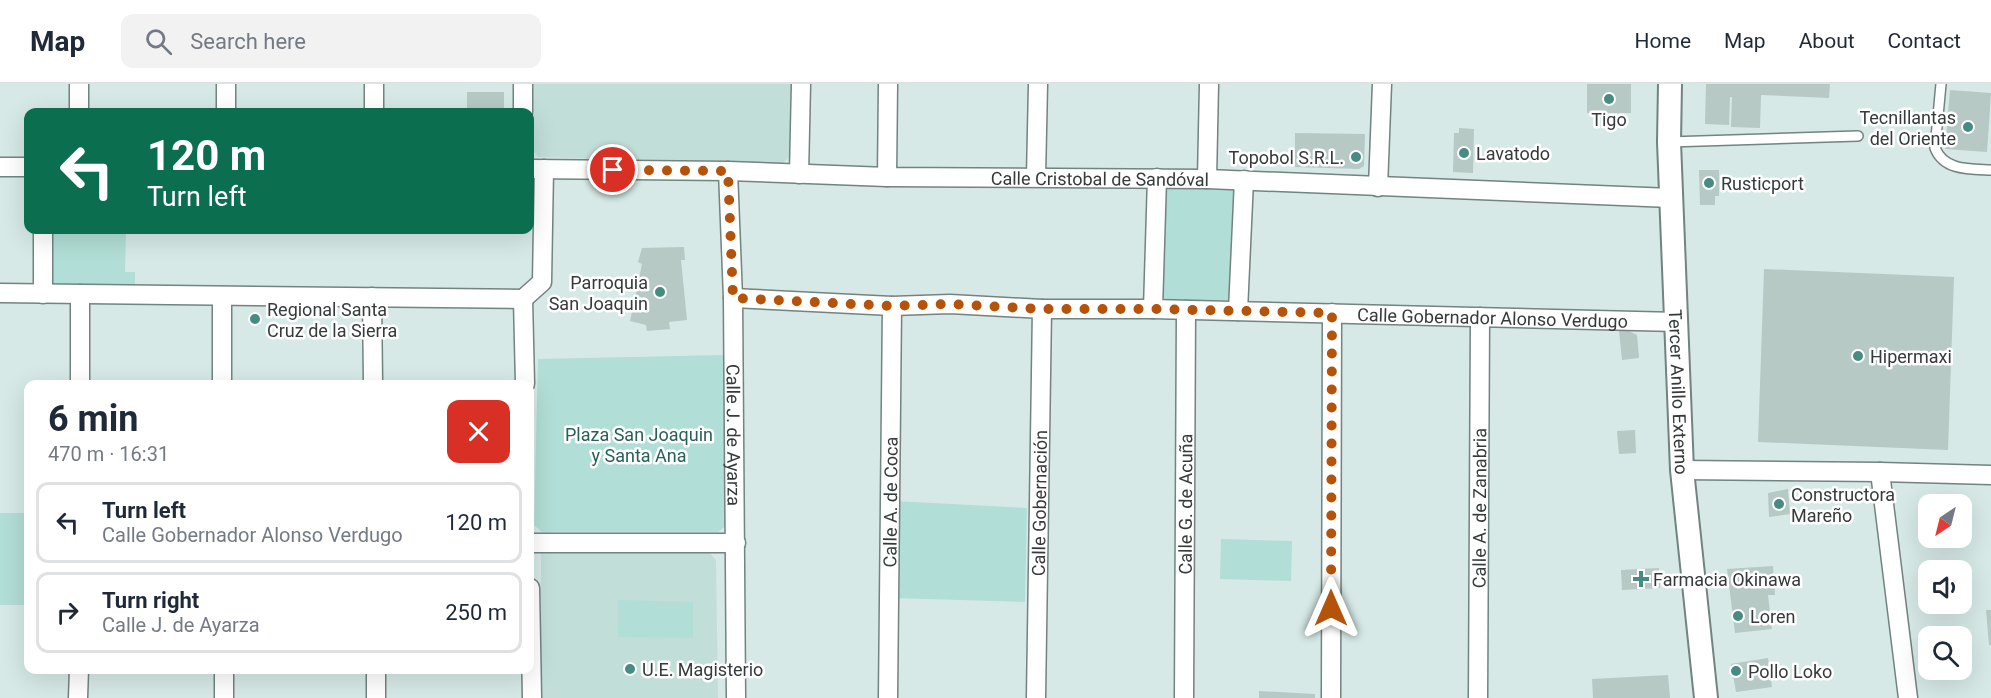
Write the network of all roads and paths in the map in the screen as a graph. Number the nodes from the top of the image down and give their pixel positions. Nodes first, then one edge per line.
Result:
1 (78, 84) edge
2 (226, 84) edge
3 (374, 84) edge
4 (523, 84) edge
5 (801, 84) edge
6 (888, 84) edge
7 (1038, 84) edge
8 (1209, 84) edge
9 (1382, 84) edge
10 (1670, 84) edge
11 (1941, 84) edge
12 (79, 108) edge
13 (226, 108) edge
14 (374, 108) edge
15 (523, 108) edge
16 (1858, 136) dead end
17 (1669, 142) junction
18 (0, 167) edge
19 (24, 167) edge
20 (537, 169) edge
21 (1991, 170) edge
22 (728, 171) junction
23 (799, 174) junction
24 (887, 177) junction
25 (1036, 177) junction
26 (1157, 178) junction
27 (1207, 179) junction
28 (1244, 180) junction
29 (1378, 187) junction
30 (1671, 198) junction
31 (42, 234) edge
32 (0, 293) edge
33 (42, 294) junction
34 (80, 294) junction
35 (222, 296) junction
36 (372, 297) junction
37 (733, 298) junction
38 (523, 299) junction
39 (892, 306) junction
40 (1042, 309) junction
41 (1153, 309) junction
42 (1186, 310) junction
43 (1238, 311) junction
44 (1332, 313) junction
45 (1480, 317) junction
46 (1677, 322) junction
47 (80, 380) edge
48 (222, 380) edge
49 (373, 380) edge
50 (525, 380) edge
51 (1682, 470) junction
52 (1880, 472) junction
53 (1991, 475) edge
54 (534, 543) edge
55 (736, 543) junction
56 (78, 674) edge
57 (224, 674) edge
58 (376, 674) edge
59 (532, 674) edge
60 (78, 698) edge
61 (224, 698) edge
62 (376, 698) edge
63 (532, 698) edge
64 (736, 698) edge
65 (888, 698) edge
66 (1036, 698) edge
67 (1184, 698) edge
68 (1331, 698) edge
69 (1478, 698) edge
70 (1706, 698) edge
71 (1908, 698) edge

1 - 12 street
2 - 13 street
3 - 14 street
4 - 15 street
5 - 23 street
6 - 24 street
7 - 25 street
8 - 27 street
9 - 29 street
10 - 17 street, Tercer Anillo Externo
11 - 21 lane
16 - 17 lane
17 - 30 street, Tercer Anillo Externo
18 - 19 street
20 - 22 street, Calle Cristobal de Sandóval
20 - 38 street
22 - 23 street, Calle Cristobal de Sandóval
22 - 37 street, Calle J. de Ayarza
23 - 24 street, Calle Cristobal de Sandóval
24 - 25 street, Calle Cristobal de Sandóval
25 - 26 street, Calle Cristobal de Sandóval
26 - 27 street, Calle Cristobal de Sandóval
26 - 41 street
27 - 28 street, Calle Cristobal de Sandóval
28 - 29 street, Calle Cristobal de Sandóval
28 - 43 street
29 - 30 street, Calle Cristobal de Sandóval
30 - 46 street, Tercer Anillo Externo
31 - 33 street
32 - 33 street
33 - 34 street
34 - 35 street
34 - 47 street
35 - 36 street
35 - 48 street
36 - 38 street
36 - 49 street
37 - 39 street, Calle Gobernador Alonso Verdugo
37 - 55 street, Calle J. de Ayarza
38 - 50 street
39 - 40 street, Calle Gobernador Alonso Verdugo
39 - 65 street, Calle A. de Coca
40 - 41 street, Calle Gobernador Alonso Verdugo
40 - 66 street, Calle Gobernación
41 - 42 street, Calle Gobernador Alonso Verdugo
42 - 43 street, Calle Gobernador Alonso Verdugo
42 - 67 street, Calle G. de Acuña
43 - 44 street, Calle Gobernador Alonso Verdugo
44 - 45 street, Calle Gobernador Alonso Verdugo
44 - 68 street
45 - 46 street, Calle Gobernador Alonso Verdugo
45 - 69 street, Calle A. de Zanabria
46 - 51 street, Tercer Anillo Externo
51 - 52 street
51 - 70 street, Tercer Anillo Externo
52 - 53 street
52 - 71 street
54 - 55 street
55 - 64 street, Calle J. de Ayarza
56 - 60 street
57 - 61 street
58 - 62 street
59 - 63 street

